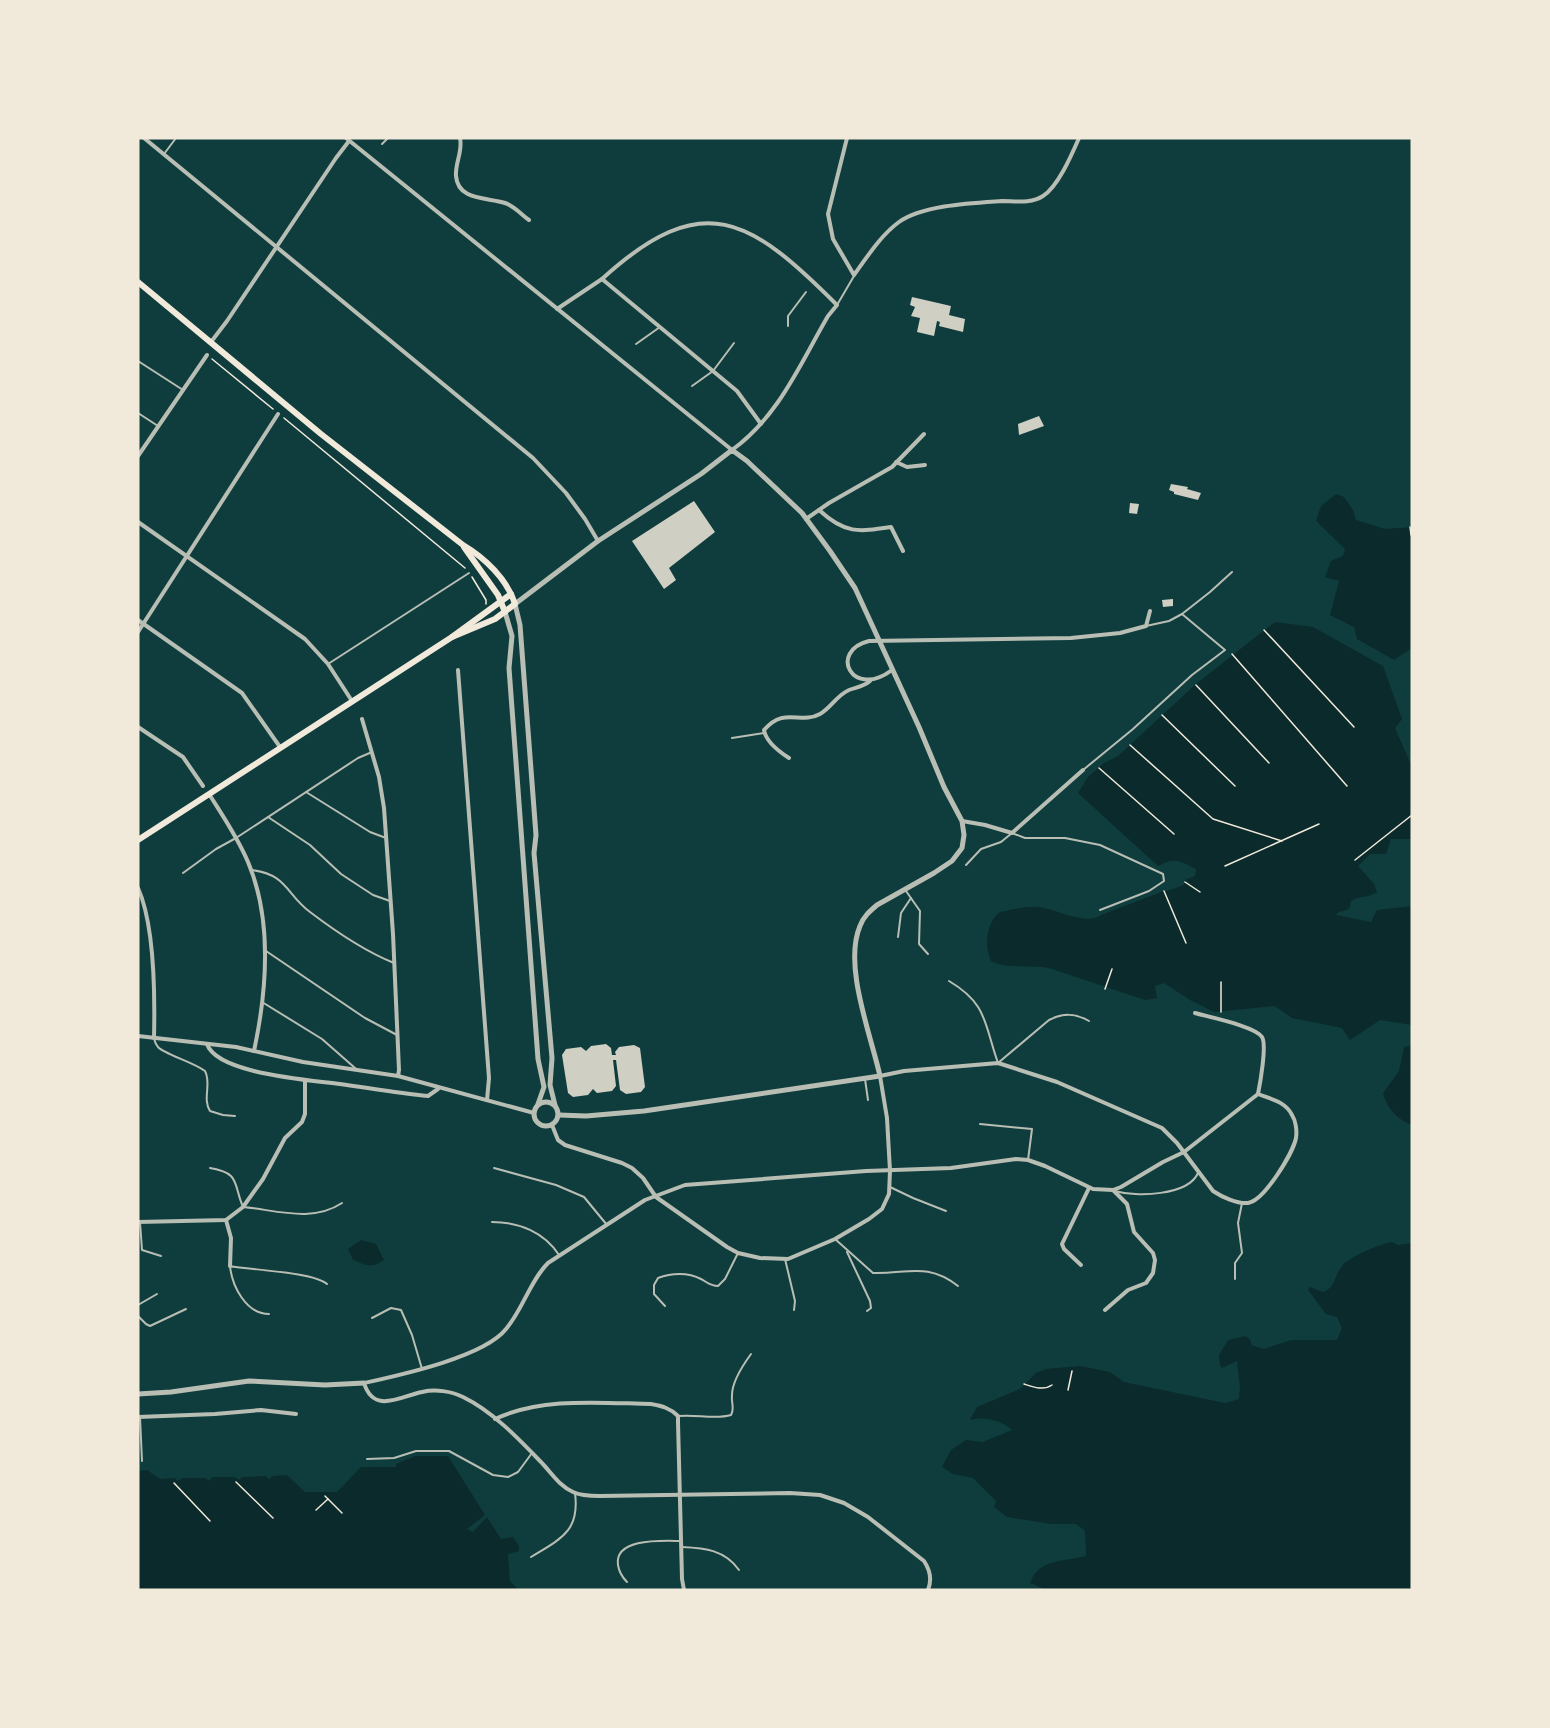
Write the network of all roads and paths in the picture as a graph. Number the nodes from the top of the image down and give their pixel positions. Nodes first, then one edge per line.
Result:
1 (144, 138) edge
2 (176, 138) edge
3 (388, 138) edge
4 (460, 138) edge
5 (847, 138) edge
6 (1079, 138) edge
7 (349, 139) edge
8 (382, 144) dead end
9 (164, 154) junction
10 (528, 220) dead end
11 (278, 246) junction
12 (855, 275) junction
13 (602, 279) junction
14 (138, 282) edge
15 (806, 292) dead end
16 (837, 305) junction
17 (557, 309) junction
18 (788, 326) dead end
19 (660, 327) junction
20 (211, 342) junction
21 (734, 343) dead end
22 (636, 344) dead end
23 (207, 355) joint
24 (138, 361) edge
25 (713, 371) junction
26 (692, 386) dead end
27 (183, 390) junction
28 (138, 413) edge
29 (278, 414) junction
30 (761, 424) junction
31 (158, 426) junction
32 (924, 434) dead end
33 (732, 450) junction
34 (138, 456) edge
35 (897, 462) junction
36 (925, 465) dead end
37 (819, 510) junction
38 (806, 519) junction
39 (138, 522) edge
40 (1410, 527) dead end
41 (1411, 535) edge
42 (598, 541) junction
43 (463, 545) junction
44 (903, 551) dead end
45 (186, 556) junction
46 (1232, 572) dead end
47 (469, 573) junction
48 (512, 594) junction
49 (501, 602) junction
50 (486, 604) dead end
51 (515, 604) junction
52 (1150, 611) dead end
53 (505, 612) junction
54 (1182, 614) junction
55 (138, 620) edge
56 (143, 624) junction
57 (1146, 626) junction
58 (1264, 630) dead end
59 (138, 632) edge
60 (453, 637) junction
61 (1232, 654) dead end
62 (328, 664) junction
63 (893, 669) junction
64 (458, 670) dead end
65 (870, 681) junction
66 (1196, 685) dead end
67 (352, 701) junction
68 (1162, 715) dead end
69 (362, 719) dead end
70 (138, 727) edge
71 (1354, 727) dead end
72 (764, 733) junction
73 (732, 738) dead end
74 (1130, 745) dead end
75 (281, 748) junction
76 (372, 752) junction
77 (789, 758) dead end
78 (1269, 763) dead end
79 (1099, 768) dead end
80 (1083, 770) joint
81 (203, 786) dead end
82 (1235, 786) dead end
83 (1347, 786) dead end
84 (306, 792) junction
85 (209, 795) junction
86 (1412, 815) edge
87 (267, 817) junction
88 (962, 821) junction
89 (1319, 824) dead end
90 (1012, 833) junction
91 (1174, 834) dead end
92 (236, 838) junction
93 (386, 838) junction
94 (138, 840) edge
95 (1282, 841) junction
96 (1355, 860) dead end
97 (966, 865) dead end
98 (1225, 866) dead end
99 (251, 870) junction
100 (183, 873) dead end
101 (1185, 882) dead end
102 (138, 888) edge
103 (904, 889) junction
104 (1164, 891) dead end
105 (1200, 892) dead end
106 (911, 898) junction
107 (390, 901) junction
108 (1100, 910) dead end
109 (898, 938) dead end
110 (1186, 943) dead end
111 (265, 951) junction
112 (928, 954) dead end
113 (394, 963) junction
114 (1112, 969) dead end
115 (949, 981) dead end
116 (1221, 982) dead end
117 (1105, 989) dead end
118 (262, 1002) junction
119 (1221, 1012) dead end
120 (1195, 1013) dead end
121 (1089, 1021) dead end
122 (397, 1035) junction
123 (138, 1036) edge
124 (154, 1038) junction
125 (207, 1044) junction
126 (254, 1051) junction
127 (998, 1063) junction
128 (357, 1070) junction
129 (398, 1076) junction
130 (880, 1076) junction
131 (865, 1079) junction
132 (305, 1081) junction
133 (439, 1088) junction
134 (1258, 1094) junction
135 (488, 1100) junction
136 (868, 1100) dead end
137 (538, 1104) junction
138 (555, 1105) junction
139 (534, 1113) junction
140 (559, 1115) junction
141 (235, 1116) dead end
142 (552, 1125) junction
143 (980, 1125) dead end
144 (1184, 1152) junction
145 (1028, 1160) junction
146 (210, 1168) dead end
147 (495, 1168) dead end
148 (890, 1171) junction
149 (1198, 1171) junction
150 (890, 1187) junction
151 (1089, 1188) junction
152 (1113, 1190) junction
153 (656, 1197) junction
154 (342, 1203) dead end
155 (1242, 1203) junction
156 (243, 1207) junction
157 (946, 1211) dead end
158 (226, 1220) junction
159 (139, 1222) edge
160 (492, 1222) dead end
161 (607, 1225) junction
162 (835, 1239) junction
163 (846, 1250) junction
164 (738, 1253) junction
165 (160, 1256) dead end
166 (559, 1256) junction
167 (785, 1259) junction
168 (1081, 1265) dead end
169 (230, 1266) junction
170 (1235, 1279) dead end
171 (327, 1284) dead end
172 (958, 1286) dead end
173 (157, 1294) dead end
174 (138, 1305) edge
175 (665, 1306) dead end
176 (186, 1309) dead end
177 (794, 1310) dead end
178 (1105, 1310) dead end
179 (867, 1311) dead end
180 (269, 1314) dead end
181 (138, 1316) edge
182 (372, 1318) dead end
183 (751, 1354) dead end
184 (422, 1369) junction
185 (1072, 1371) dead end
186 (364, 1383) junction
187 (1024, 1384) dead end
188 (1052, 1385) dead end
189 (1068, 1390) dead end
190 (138, 1394) edge
191 (296, 1414) dead end
192 (678, 1416) junction
193 (139, 1417) edge
194 (495, 1419) junction
195 (532, 1453) junction
196 (367, 1459) dead end
197 (142, 1461) dead end
198 (236, 1482) dead end
199 (174, 1483) dead end
200 (575, 1493) junction
201 (325, 1496) dead end
202 (679, 1496) junction
203 (328, 1499) junction
204 (316, 1510) dead end
205 (342, 1514) dead end
206 (273, 1518) dead end
207 (210, 1521) dead end
208 (682, 1541) junction
209 (682, 1547) junction
210 (531, 1557) dead end
211 (740, 1570) dead end
212 (627, 1582) dead end
213 (684, 1590) edge
214 (928, 1590) edge

1 - 9 street
2 - 9 lane
3 - 8 lane
4 - 10 street
5 - 12 street
6 - 12 street
7 - 11 street
7 - 17 street
9 - 11 street
11 - 20 street
11 - 42 street
12 - 16 lane
13 - 16 street
13 - 17 street
13 - 19 street
14 - 20 main road
15 - 18 lane
16 - 30 street
17 - 33 street
19 - 22 lane
19 - 25 street
20 - 43 main road
21 - 25 lane
23 - 27 street
23 - 29 path
24 - 27 lane
25 - 26 lane
25 - 30 street
27 - 31 street
28 - 31 lane
29 - 45 street
29 - 47 path
30 - 33 street
31 - 34 street
32 - 35 street
33 - 38 street
33 - 42 street
35 - 36 street
35 - 37 street
37 - 38 street
37 - 44 street
38 - 63 street
39 - 45 street
40 - 41 path
42 - 51 street
43 - 48 main road
43 - 49 main road
45 - 56 street
45 - 62 street
46 - 54 lane
47 - 50 path
47 - 62 lane
48 - 49 main road
48 - 51 main road
49 - 53 main road
49 - 60 main road
51 - 53 main road
51 - 138 street
52 - 57 street
53 - 60 main road
53 - 137 street
54 - 57 lane
54 - 80 lane
55 - 56 street
56 - 59 street
56 - 75 street
57 - 65 street
58 - 71 path
60 - 67 main road
61 - 83 path
62 - 67 street
63 - 65 street
63 - 88 street
64 - 135 street
65 - 72 street
66 - 78 path
67 - 75 main road
68 - 82 path
69 - 76 street
70 - 81 street
72 - 73 lane
72 - 77 street
74 - 95 path
75 - 85 main road
76 - 84 lane
76 - 93 street
79 - 91 path
80 - 90 street
84 - 87 lane
84 - 93 lane
85 - 92 street
85 - 94 main road
86 - 96 path
87 - 92 lane
87 - 107 lane
88 - 90 street
88 - 103 street
89 - 95 path
90 - 97 lane
90 - 108 lane
92 - 99 street
92 - 100 lane
93 - 107 street
95 - 98 path
99 - 111 street
99 - 113 lane
101 - 105 path
102 - 124 street
103 - 106 lane
103 - 130 street
104 - 110 path
106 - 109 lane
106 - 112 lane
107 - 113 street
111 - 118 street
111 - 122 lane
113 - 122 street
114 - 117 path
115 - 127 lane
116 - 119 path
118 - 126 street
118 - 128 lane
120 - 134 street
121 - 127 lane
122 - 129 street
123 - 124 street
124 - 125 street
124 - 141 lane
125 - 126 street
125 - 132 street
126 - 128 street
127 - 130 street
127 - 144 street
128 - 129 street
129 - 133 street
130 - 131 street
130 - 148 street
131 - 136 lane
131 - 140 street
132 - 133 street
132 - 156 street
133 - 135 street
134 - 144 street
134 - 155 street
135 - 139 street
137 - 138 street
137 - 139 street
138 - 140 street
139 - 142 street
140 - 142 street
142 - 153 street
143 - 145 lane
144 - 149 street
144 - 152 street
145 - 148 street
145 - 151 street
146 - 156 lane
147 - 161 lane
148 - 150 street
148 - 153 street
149 - 152 lane
149 - 155 street
150 - 157 lane
150 - 162 street
151 - 152 street
151 - 168 street
152 - 178 street
153 - 161 street
153 - 164 street
154 - 156 lane
155 - 170 lane
156 - 158 street
158 - 159 street
158 - 169 street
159 - 165 lane
160 - 166 lane
161 - 166 street
162 - 163 lane
162 - 167 street
163 - 172 lane
163 - 179 lane
164 - 167 street
164 - 175 lane
166 - 184 street
167 - 177 lane
169 - 171 lane
169 - 180 lane
173 - 174 lane
176 - 181 lane
182 - 184 lane
183 - 192 lane
184 - 186 street
185 - 189 path
186 - 190 street
186 - 194 street
187 - 188 path
191 - 193 street
192 - 194 street
192 - 202 street
193 - 197 lane
194 - 195 street
195 - 196 lane
195 - 200 street
198 - 206 path
199 - 207 path
200 - 202 street
200 - 210 lane
201 - 203 path
202 - 208 street
202 - 214 street
203 - 204 path
203 - 205 path
208 - 209 street
208 - 212 lane
209 - 211 lane
209 - 213 street

